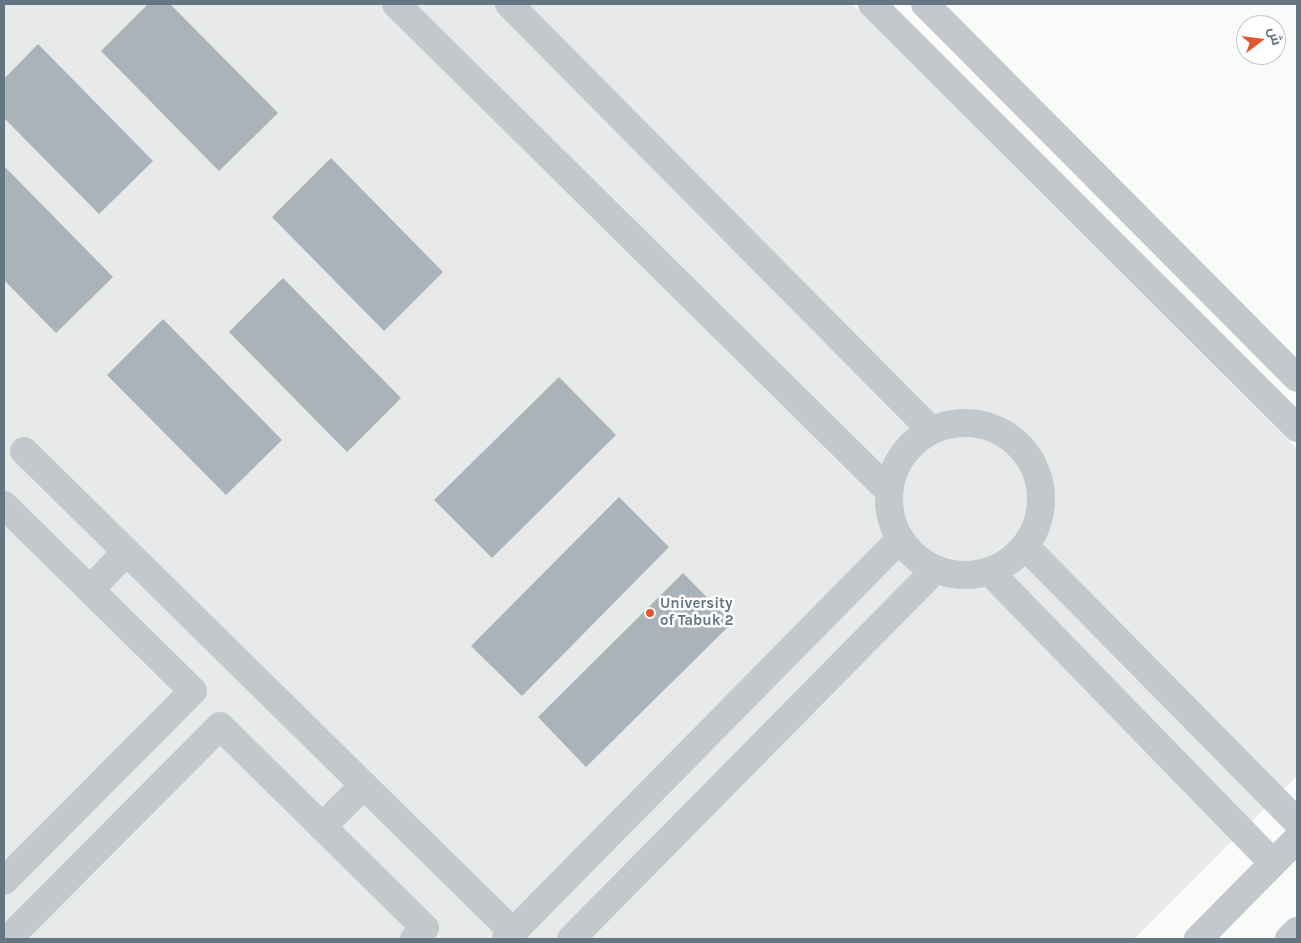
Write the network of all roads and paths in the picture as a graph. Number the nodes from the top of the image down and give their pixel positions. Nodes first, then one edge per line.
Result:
1 (396, 4) edge
2 (509, 4) edge
3 (872, 4) edge
4 (924, 4) edge
5 (1297, 378) edge
6 (1297, 428) edge
7 (931, 430) junction
8 (24, 451) dead end
9 (888, 490) junction
10 (4, 506) edge
11 (900, 539) junction
12 (1025, 546) junction
13 (126, 552) junction
14 (935, 570) junction
15 (989, 571) junction
16 (90, 590) junction
17 (364, 785) junction
18 (1297, 822) edge
19 (322, 827) junction
20 (1297, 839) edge
21 (1274, 863) junction
22 (4, 881) edge
23 (1297, 931) edge
24 (510, 936) edge
25 (8, 939) edge
26 (414, 939) edge
27 (571, 939) edge
28 (1198, 939) edge
29 (1289, 939) edge

1 - 9 street
2 - 7 street
3 - 6 street
4 - 5 street
7 - 9 street
7 - 12 street
8 - 13 street
9 - 11 street
10 - 16 street
11 - 14 street
11 - 24 street
12 - 15 street
12 - 18 street
13 - 16 street
13 - 17 street
14 - 15 street
14 - 27 street
15 - 21 street
16 - 22 street
17 - 19 street
17 - 24 street
19 - 25 street
19 - 26 street
20 - 21 street
21 - 28 street
23 - 29 street

